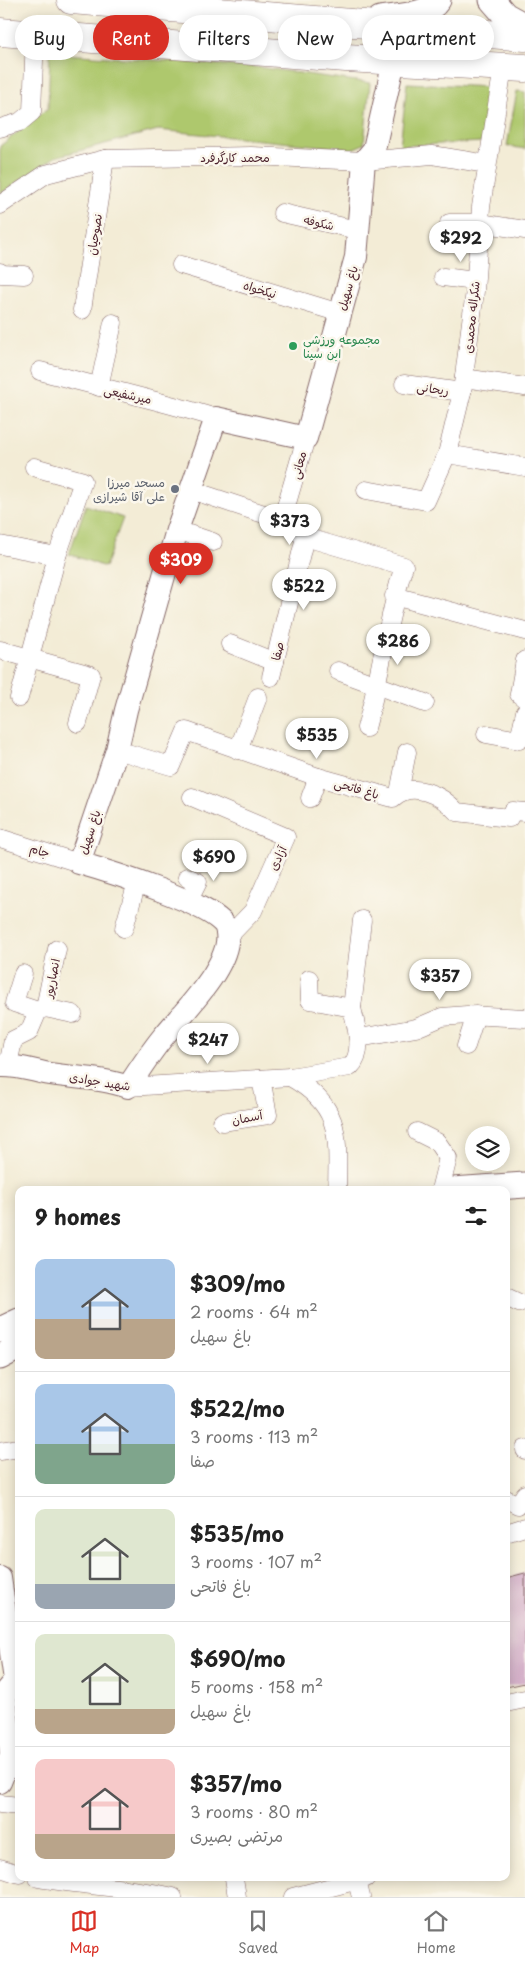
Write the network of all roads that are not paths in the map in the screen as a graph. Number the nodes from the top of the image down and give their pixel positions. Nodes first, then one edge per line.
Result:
1 (71, 0) edge
2 (438, 0) edge
3 (492, 0) edge
4 (154, 2) edge
5 (354, 22) junction
6 (525, 26) edge
7 (0, 32) edge
8 (15, 33) edge
9 (525, 37) edge
10 (83, 38) edge
11 (34, 60) edge
12 (394, 61) junction
13 (514, 68) edge
14 (0, 128) edge
15 (106, 159) junction
16 (364, 161) junction
17 (487, 164) junction
18 (0, 205) edge
19 (282, 213) dead end
20 (449, 223) dead end
21 (480, 223) junction
22 (357, 230) junction
23 (525, 230) edge
24 (181, 265) dead end
25 (0, 272) edge
26 (24, 275) dead end
27 (443, 277) dead end
28 (475, 281) junction
29 (82, 310) dead end
30 (340, 313) junction
31 (113, 324) dead end
32 (40, 371) dead end
33 (404, 384) dead end
34 (463, 385) junction
35 (525, 386) edge
36 (98, 387) junction
37 (216, 418) junction
38 (306, 438) junction
39 (447, 454) junction
40 (34, 466) dead end
41 (525, 467) edge
42 (191, 490) junction
43 (366, 490) dead end
44 (282, 520) junction
45 (177, 530) junction
46 (305, 537) junction
47 (212, 542) dead end
48 (0, 545) edge
49 (57, 556) junction
50 (394, 596) junction
51 (525, 631) edge
52 (230, 644) dead end
53 (0, 650) edge
54 (31, 657) junction
55 (525, 660) edge
56 (338, 672) dead end
57 (378, 686) junction
58 (258, 697) dead end
59 (18, 698) dead end
60 (525, 699) edge
61 (426, 703) dead end
62 (525, 712) edge
63 (78, 722) dead end
64 (366, 728) dead end
65 (486, 734) dead end
66 (116, 750) junction
67 (238, 750) junction
68 (408, 752) dead end
69 (318, 777) junction
70 (399, 793) junction
71 (192, 797) dead end
72 (310, 798) dead end
73 (525, 812) edge
74 (0, 838) edge
75 (79, 863) junction
76 (187, 877) dead end
77 (137, 882) junction
78 (188, 902) junction
79 (362, 920) dead end
80 (124, 928) dead end
81 (227, 938) junction
82 (58, 949) dead end
83 (23, 974) dead end
84 (309, 979) dead end
85 (352, 1008) junction
86 (41, 1009) junction
87 (73, 1014) dead end
88 (476, 1016) junction
89 (525, 1018) edge
90 (359, 1038) junction
91 (466, 1046) dead end
92 (4, 1066) edge
93 (290, 1077) junction
94 (261, 1079) junction
95 (128, 1087) junction
96 (222, 1122) dead end
97 (417, 1132) dead end
98 (525, 1185) edge
99 (337, 1186) edge
100 (441, 1186) edge
101 (510, 1186) edge
102 (525, 1200) edge
103 (510, 1201) edge
104 (15, 1323) edge
105 (0, 1330) edge
106 (15, 1348) edge
107 (0, 1357) edge
108 (15, 1449) edge
109 (0, 1451) edge
110 (525, 1527) edge
111 (510, 1532) edge
112 (0, 1578) edge
113 (6, 1658) edge
114 (15, 1676) edge
115 (15, 1682) edge
116 (525, 1698) edge
117 (510, 1702) edge
118 (0, 1782) edge
119 (0, 1804) edge
120 (15, 1806) edge
121 (48, 1881) edge
122 (234, 1881) edge
123 (324, 1883) edge
124 (133, 1884) edge
125 (361, 1885) edge
126 (81, 1891) edge
127 (173, 1897) edge
128 (237, 1897) edge
129 (295, 1897) edge

1 - 4 main road
2 - 5 main road
3 - 6 main road
4 - 5 main road
5 - 9 main road
7 - 8 main road
10 - 12 main road
11 - 14 street
12 - 13 main road
12 - 16 street, باغ سهیل
13 - 17 street, شکراله محمدی
15 - 16 street, محمد کارگرفرد
15 - 18 street, محمد کارگرفرد
15 - 29 street, نصوحیان
16 - 17 street, محمد کارگرفرد
16 - 22 street, باغ سهیل
17 - 21 street, شکراله محمدی
19 - 22 street, شکوفه
20 - 21 street
21 - 23 street
21 - 28 street, شکراله محمدی
22 - 30 street, باغ سهیل
24 - 30 street, نیکخواه
25 - 26 street
27 - 28 street
28 - 34 street, شکراله محمدی
30 - 38 street, باغ سهیل
31 - 36 street
32 - 36 street, میرشفیعی
33 - 34 street, ریحانی
34 - 35 street, ریحانی
34 - 39 street, شکراله محمدی
36 - 37 street, میرشفیعی
37 - 38 street
37 - 42 street, باغ سهیل
38 - 44 street, معانی
39 - 41 street
39 - 43 street, شکراله محمدی
40 - 49 street
42 - 44 street
42 - 45 street, باغ سهیل
44 - 46 street
45 - 47 street
45 - 66 street, باغ سهیل
46 - 50 street
46 - 52 street, صفا
48 - 49 street
49 - 54 street
50 - 51 street
50 - 57 street
53 - 54 street
54 - 59 street
54 - 63 street
55 - 60 street
56 - 57 street
57 - 61 street
57 - 64 street
58 - 67 street
62 - 65 street
66 - 67 street, باغ فاتحی
66 - 75 street, باغ سهیل
67 - 69 street, باغ فاتحی
68 - 70 street
69 - 70 street, باغ فاتحی
69 - 72 street
70 - 73 street, باغ فاتحی
71 - 81 street, آزادی
74 - 75 street, جام
75 - 77 street, باغ سهیل
76 - 78 street
77 - 78 street, باغ سهیل
77 - 80 street
78 - 81 street, باغ سهیل
79 - 85 street, شهید جوادی
81 - 95 street
82 - 86 street, انصارپور
83 - 86 street, انصارپور
84 - 85 street
85 - 90 street, شهید جوادی
86 - 87 street, انصارپور
86 - 92 street, انصارپور
88 - 89 street
88 - 90 street
88 - 91 street
90 - 93 street, شهید جوادی
92 - 95 street, شهید جوادی
93 - 94 street, شهید جوادی
93 - 99 street
94 - 95 street, شهید جوادی
94 - 96 street, آسمان
97 - 100 street
98 - 101 main road
102 - 103 main road
104 - 105 main road
106 - 107 main road
108 - 109 street
110 - 111 street
112 - 113 street
113 - 114 street
115 - 118 street
116 - 117 street
119 - 120 street
121 - 126 street
122 - 128 street
123 - 125 street
123 - 129 street
124 - 126 street
124 - 127 street

